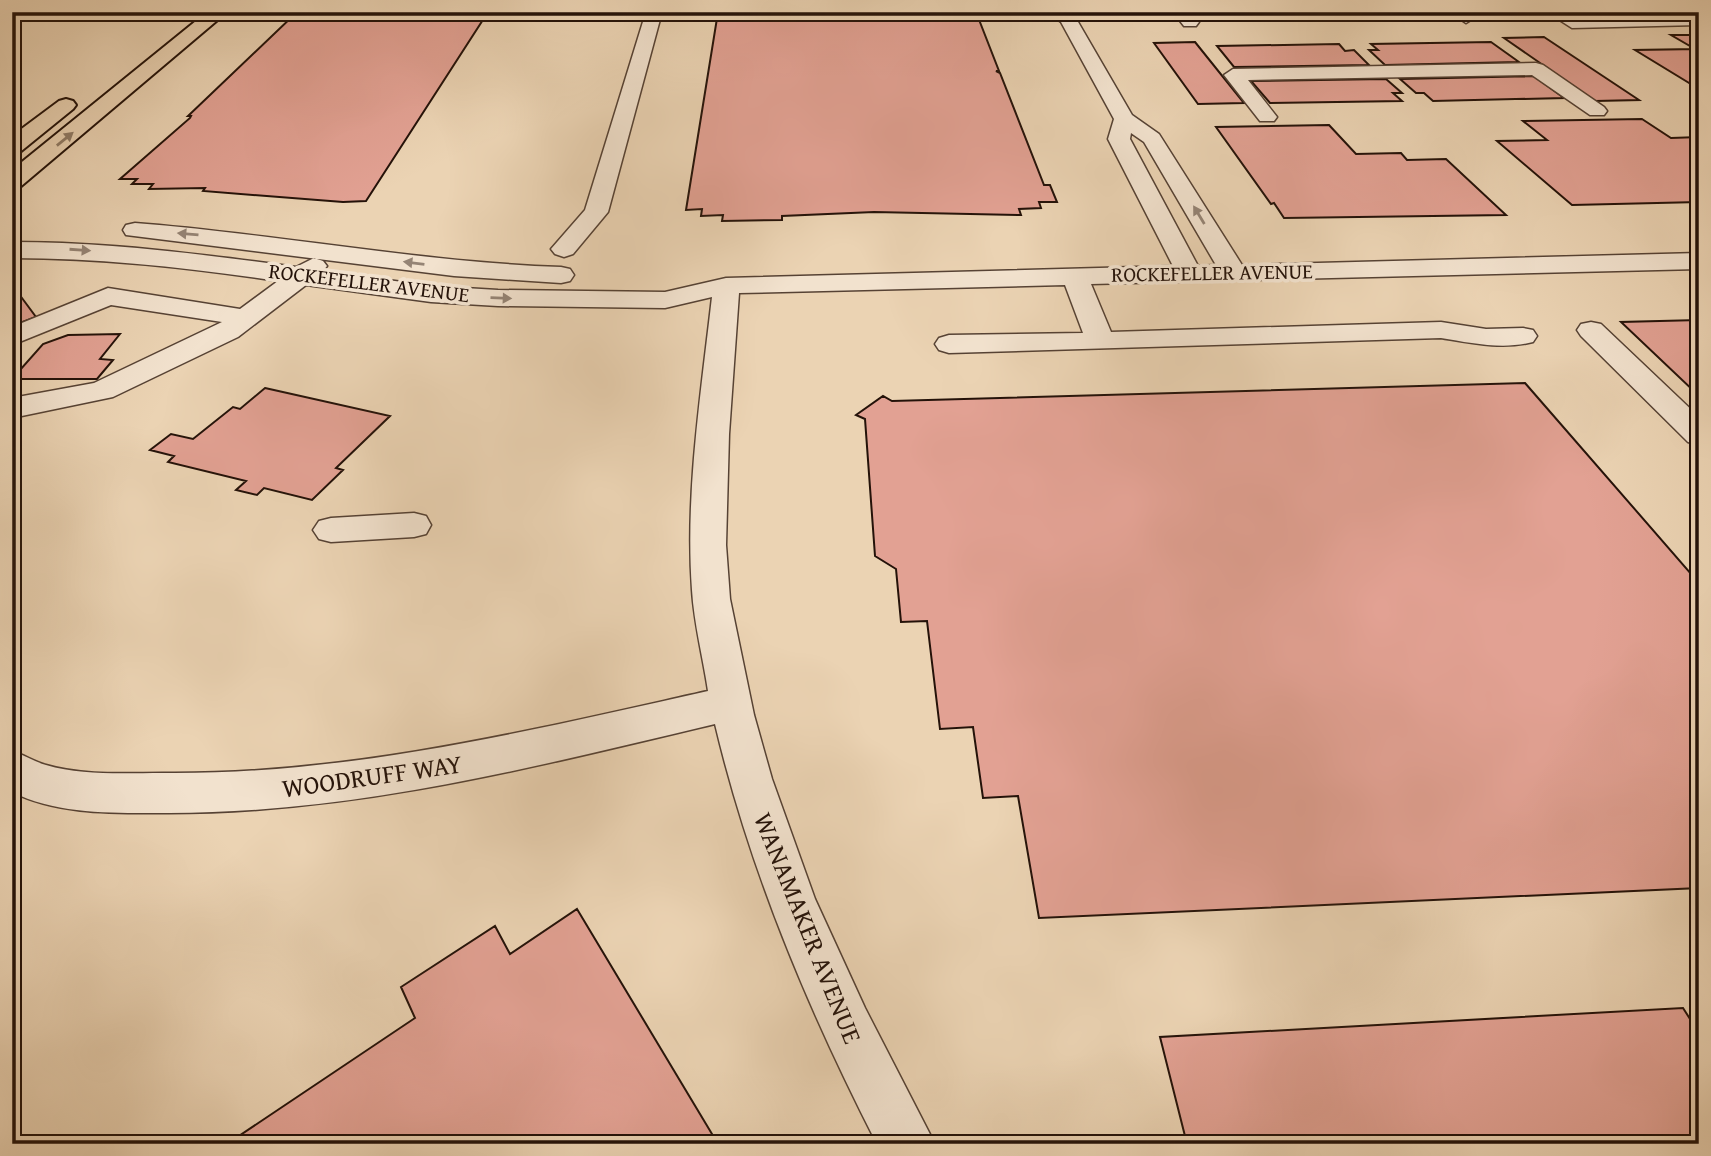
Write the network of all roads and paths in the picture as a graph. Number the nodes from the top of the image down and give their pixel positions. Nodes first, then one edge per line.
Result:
1 (218, 12) edge
2 (654, 12) edge
3 (1555, 12) edge
4 (1067, 15) edge
5 (1699, 20) edge
6 (80, 93) dead end
7 (1597, 111) dead end
8 (1267, 117) dead end
9 (1124, 119) junction
10 (12, 147) edge
11 (12, 182) edge
12 (12, 229) edge
13 (564, 249) dead end
14 (12, 250) edge
15 (332, 252) junction
16 (1699, 261) edge
17 (1234, 273) junction
18 (1190, 274) junction
19 (303, 275) junction
20 (614, 275) dead end
21 (669, 276) dead end
22 (1075, 276) junction
23 (726, 286) junction
24 (245, 318) junction
25 (1591, 330) dead end
26 (1523, 336) dead end
27 (12, 337) edge
28 (1100, 341) junction
29 (949, 344) dead end
30 (12, 408) edge
31 (1699, 435) edge
32 (414, 525) dead end
33 (331, 530) dead end
34 (729, 703) junction
35 (12, 770) edge
36 (907, 1144) edge

11 -> 1 main road
2 - 13 street
3 - 5 street
4 - 9 street
6 - 10 main road
7 - 8 street
17 -> 9 street
9 - 18 street
15 -> 12 street, ROCKEFELLER AVENUE
14 -> 19 street, ROCKEFELLER AVENUE
15 - 19 street
20 -> 15 street, ROCKEFELLER AVENUE
16 - 17 street, ROCKEFELLER AVENUE
17 - 18 street, ROCKEFELLER AVENUE
18 - 22 street, ROCKEFELLER AVENUE
19 -> 23 street, ROCKEFELLER AVENUE
19 - 24 street
21 - 23 street, ROCKEFELLER AVENUE
22 - 23 street, ROCKEFELLER AVENUE
22 - 28 street
23 - 34 street, WANAMAKER AVENUE
24 - 27 street
24 - 30 street
25 - 31 street
26 - 28 street
28 - 29 street
32 - 33 street
34 - 35 street, WOODRUFF WAY
34 - 36 street, WANAMAKER AVENUE

